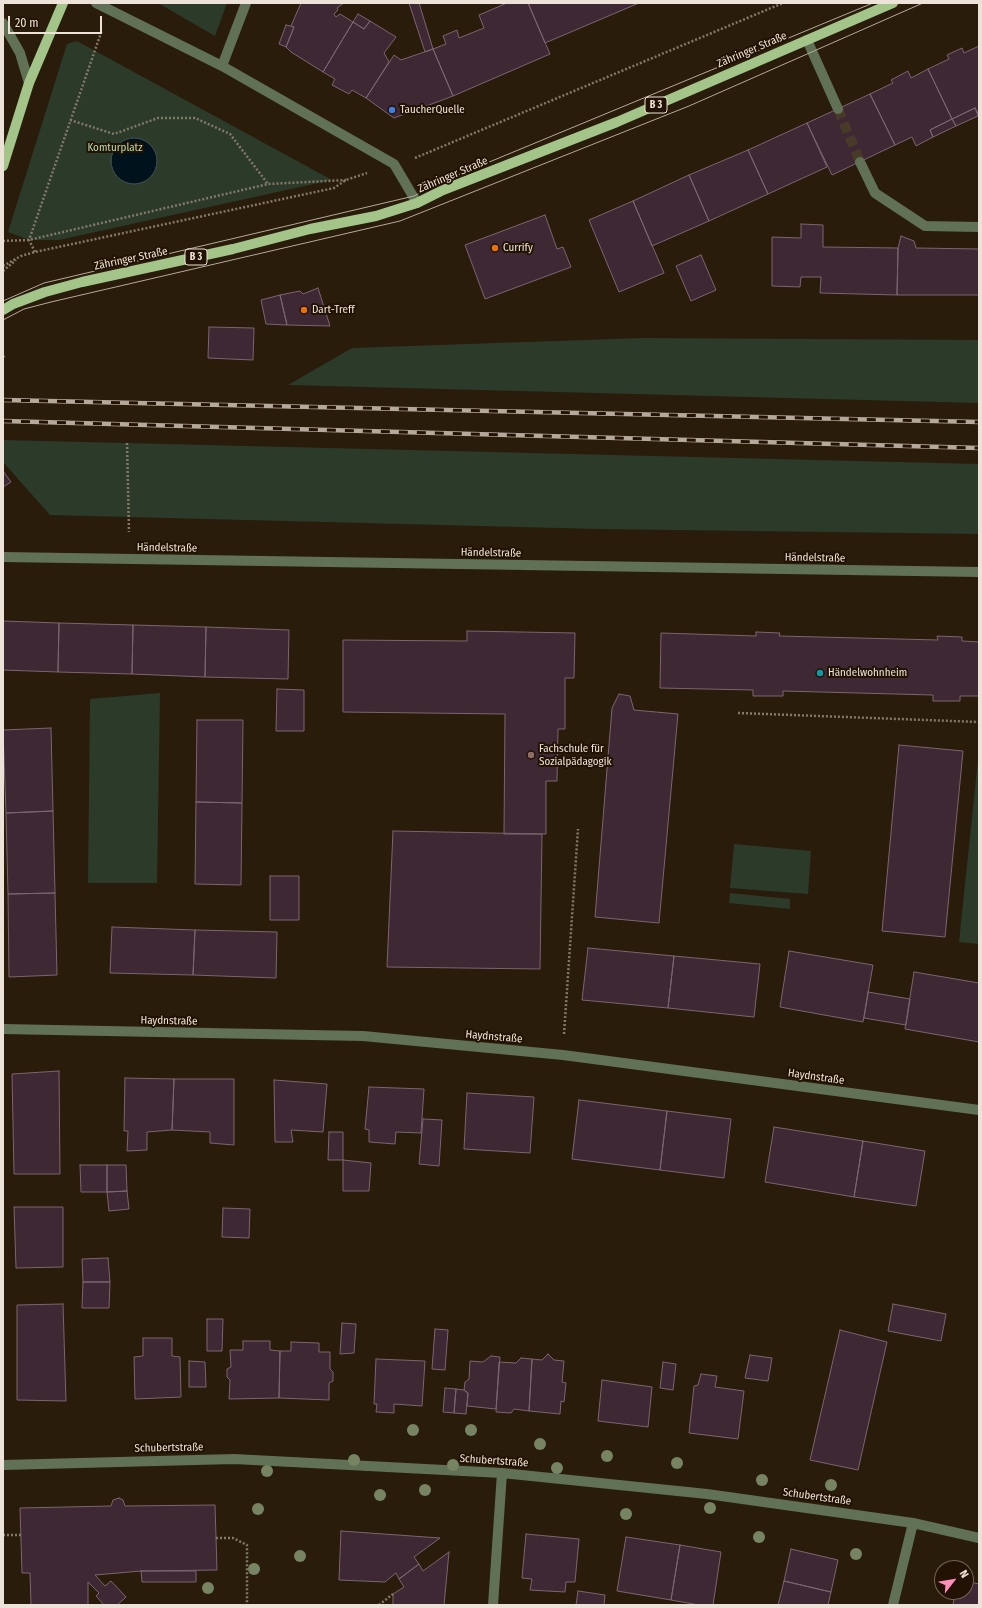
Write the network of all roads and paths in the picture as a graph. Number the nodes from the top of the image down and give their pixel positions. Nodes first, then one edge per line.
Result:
1 (63, 3) edge
2 (96, 3) edge
3 (246, 3) edge
4 (783, 3) edge
5 (893, 3) edge
6 (110, 10) junction
7 (3, 23) edge
8 (807, 40) junction
9 (222, 66) junction
10 (30, 83) junction
11 (838, 110) tunnel mouth
12 (70, 120) junction
13 (418, 157) dead end
14 (860, 162) tunnel mouth
15 (3, 166) edge
16 (268, 184) junction
17 (417, 203) junction
18 (979, 227) edge
19 (29, 240) junction
20 (3, 241) edge
21 (35, 252) junction
22 (21, 256) junction
23 (3, 266) edge
24 (3, 271) edge
25 (3, 310) edge
26 (127, 443) dead end
27 (129, 532) dead end
28 (3, 557) edge
29 (979, 572) edge
30 (738, 713) dead end
31 (979, 722) edge
32 (578, 829) dead end
33 (3, 1029) edge
34 (563, 1055) junction
35 (979, 1110) edge
36 (3, 1465) edge
37 (502, 1473) junction
38 (912, 1523) junction
39 (3, 1535) edge
40 (21, 1535) dead end
41 (216, 1538) dead end
42 (979, 1538) edge
43 (393, 1594) dead end
44 (247, 1605) edge
45 (379, 1605) edge
46 (493, 1605) edge
47 (893, 1605) edge

1 - 10 main road
2 - 6 street
3 - 9 street
4 - 13 path
5 - 8 main road, Zähringer Straße / B 3
6 - 9 street
6 - 12 path
7 - 10 street
8 - 11 street
8 - 17 main road, Zähringer Straße / B 3
9 - 17 street
10 - 15 main road
12 - 16 path
12 - 19 path
14 - 18 street
16 - 19 path
16 - 21 path
17 - 25 main road, Zähringer Straße / B 3
19 - 20 path
19 - 21 path
21 - 22 path
22 - 23 path
22 - 24 path
26 - 27 path
28 - 29 street, Händelstraße
30 - 31 path
32 - 34 path
33 - 34 street, Haydnstraße
34 - 35 street, Haydnstraße
36 - 37 street, Schubertstraße
37 - 38 street, Schubertstraße
37 - 46 street
38 - 42 street, Schubertstraße
38 - 47 street
39 - 40 path
41 - 44 path
43 - 45 path

